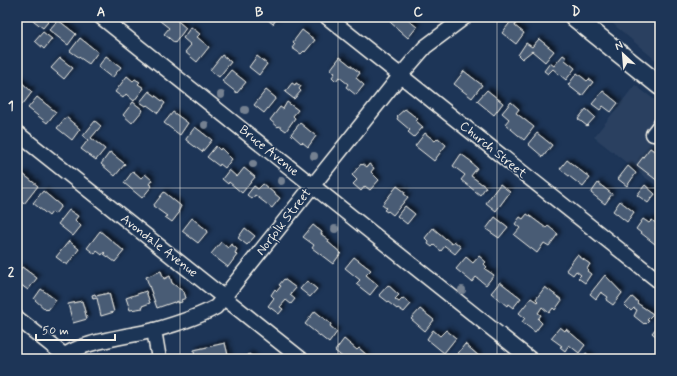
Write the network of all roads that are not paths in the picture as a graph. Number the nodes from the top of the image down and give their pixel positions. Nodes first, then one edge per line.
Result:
1 (101, 17) edge
2 (327, 17) edge
3 (465, 17) edge
4 (574, 17) edge
5 (400, 76) junction
6 (659, 84) edge
7 (17, 133) edge
8 (313, 186) junction
9 (660, 282) edge
10 (224, 298) junction
11 (17, 318) edge
12 (154, 330) junction
13 (62, 357) edge
14 (158, 359) edge
15 (301, 359) edge
16 (530, 359) edge

1 - 8 street, Bruce Avenue
2 - 5 street, Church Street
3 - 5 street, Norfolk Street
4 - 6 main road
5 - 8 street, Norfolk Street
5 - 9 street, Church Street
7 - 10 street, Avondale Avenue
8 - 10 street, Norfolk Street
8 - 16 street, Bruce Avenue
10 - 12 street, Norfolk Street
10 - 15 street, Avondale Avenue
11 - 13 street
12 - 13 street, Norfolk Street
12 - 14 street

